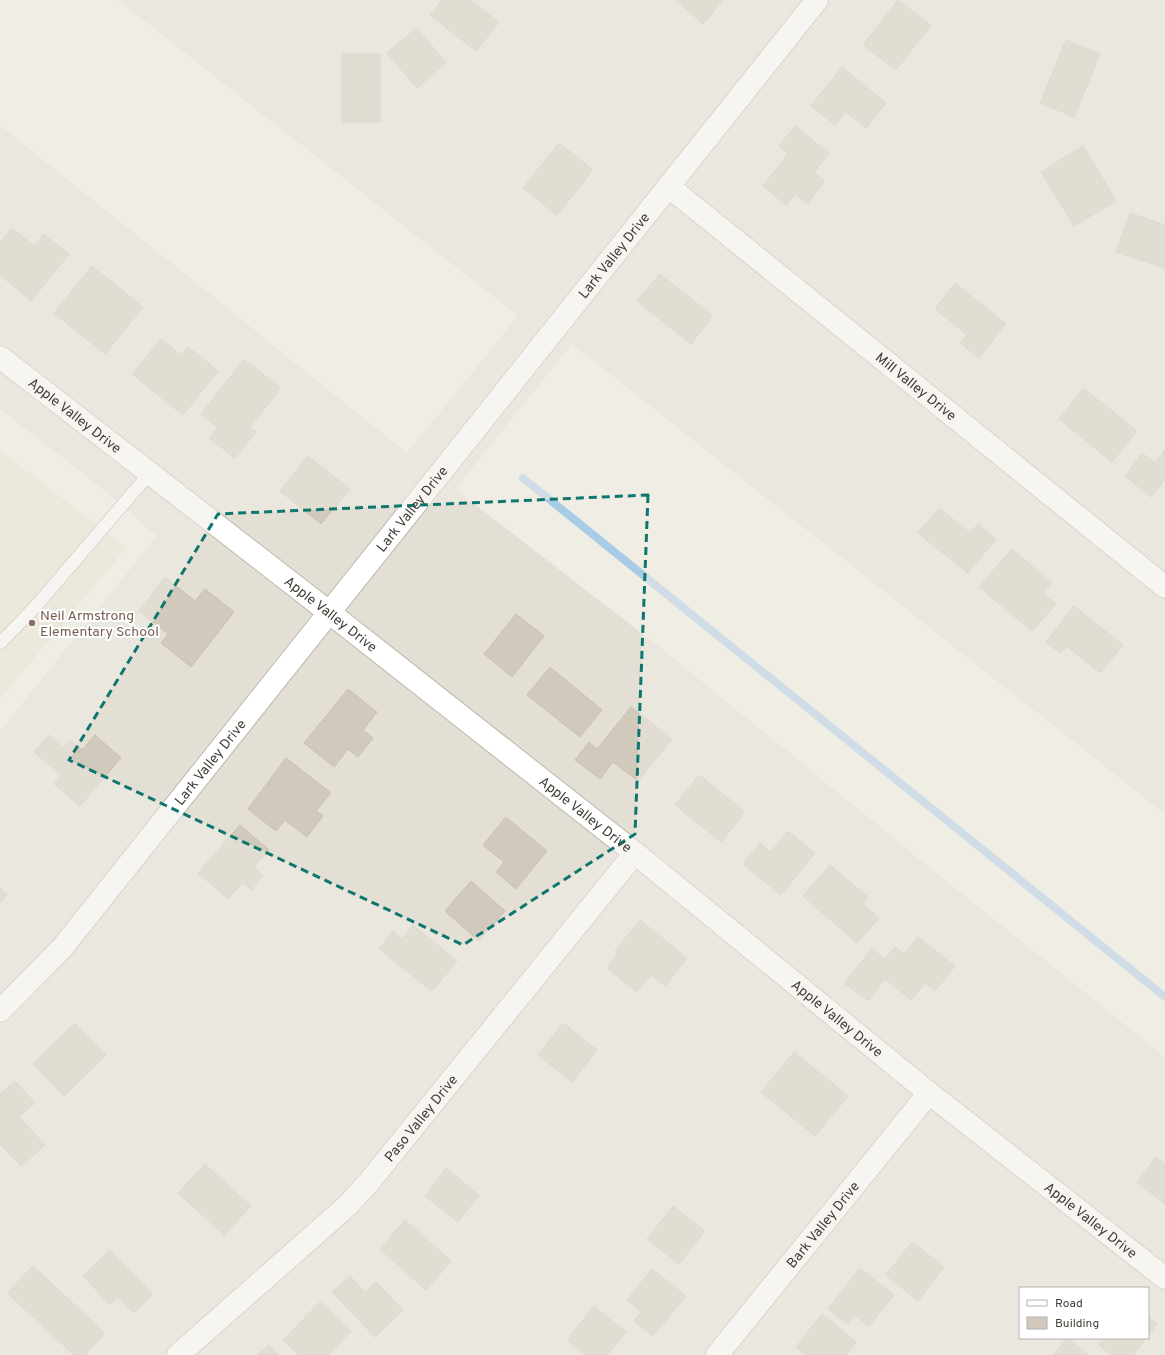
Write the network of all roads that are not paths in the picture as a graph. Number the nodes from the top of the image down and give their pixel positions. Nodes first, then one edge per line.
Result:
1 (817, 0) edge
2 (668, 186) junction
3 (0, 357) edge
4 (149, 474) junction
5 (1165, 587) edge
6 (330, 613) junction
7 (0, 643) edge
8 (635, 853) junction
9 (0, 1010) edge
10 (930, 1093) junction
11 (1165, 1278) edge
12 (178, 1355) edge
13 (716, 1355) edge

1 - 2 street, Lark Valley Drive
2 - 5 street, Mill Valley Drive
2 - 6 street, Lark Valley Drive
3 - 4 street, Apple Valley Drive
4 - 6 street, Apple Valley Drive
4 - 7 lane
6 - 8 street, Apple Valley Drive
6 - 9 street, Lark Valley Drive
8 - 10 street, Apple Valley Drive
8 - 12 street, Paso Valley Drive
10 - 11 street, Apple Valley Drive
10 - 13 street, Bark Valley Drive

